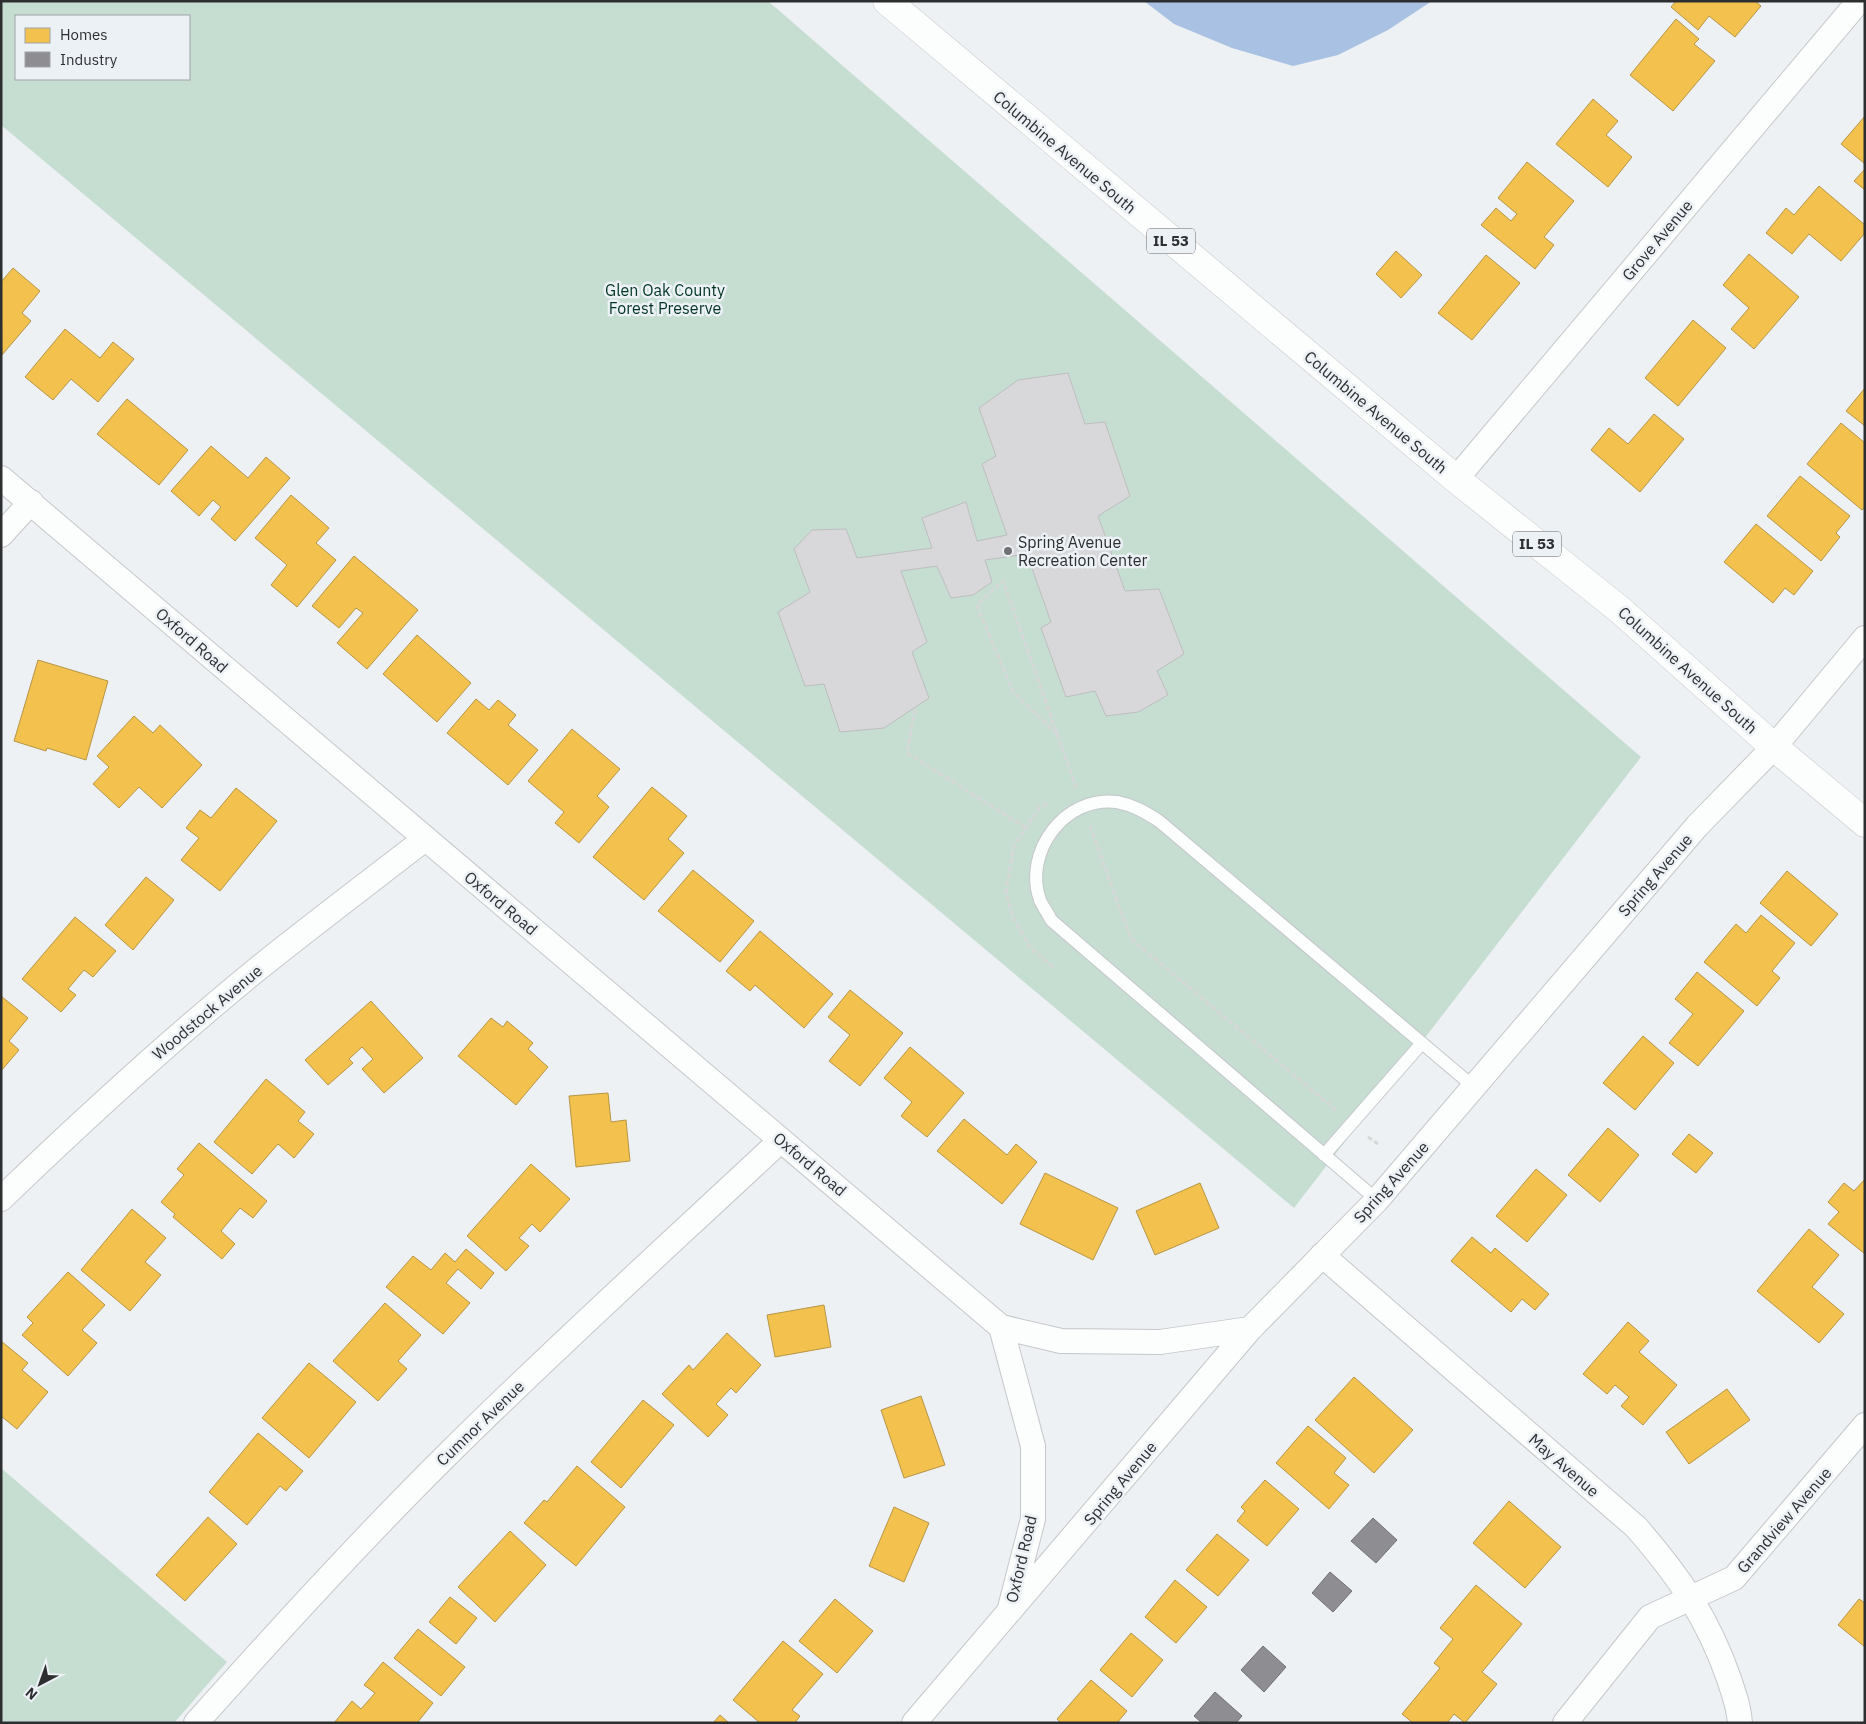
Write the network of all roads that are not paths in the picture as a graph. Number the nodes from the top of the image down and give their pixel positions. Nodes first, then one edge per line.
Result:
1 (887, 1) edge
2 (1859, 1) edge
3 (1, 478) edge
4 (1456, 479) junction
5 (31, 502) junction
6 (1, 535) edge
7 (1865, 638) edge
8 (1774, 747) junction
9 (1865, 823) edge
10 (426, 840) junction
11 (1422, 1043) junction
12 (1474, 1087) junction
13 (781, 1140) junction
14 (1324, 1155) junction
15 (1, 1199) edge
16 (1377, 1200) junction
17 (1322, 1255) junction
18 (1000, 1327) junction
19 (1250, 1329) junction
20 (1865, 1425) edge
21 (1692, 1597) junction
22 (1008, 1614) junction
23 (196, 1723) edge
24 (914, 1723) edge
25 (1565, 1723) edge
26 (1740, 1723) edge

1 - 4 main road, Columbine Avenue South / IL 53
2 - 4 street, Grove Avenue
3 - 5 street, Oxford Road
4 - 8 main road, Columbine Avenue South / IL 53
5 - 6 street
5 - 10 street, Oxford Road
7 - 8 street, Spring Avenue
8 - 9 main road, Columbine Avenue South / IL 53
8 - 12 street, Spring Avenue
10 - 13 street, Oxford Road
10 - 15 street, Woodstock Avenue
11 - 12 lane
11 - 14 lane
11 - 14 lane
12 - 16 street, Spring Avenue
13 - 18 street, Oxford Road
13 - 23 street, Cumnor Avenue
14 - 16 lane
16 - 17 street, Spring Avenue
17 - 19 street, Spring Avenue
17 - 21 street, May Avenue
18 - 19 street, Oxford Road
18 - 22 street, Oxford Road
19 - 22 street, Spring Avenue
20 - 21 street, Grandview Avenue
21 - 25 street, Grandview Avenue
21 - 26 street, May Avenue
22 - 24 street, Spring Avenue

